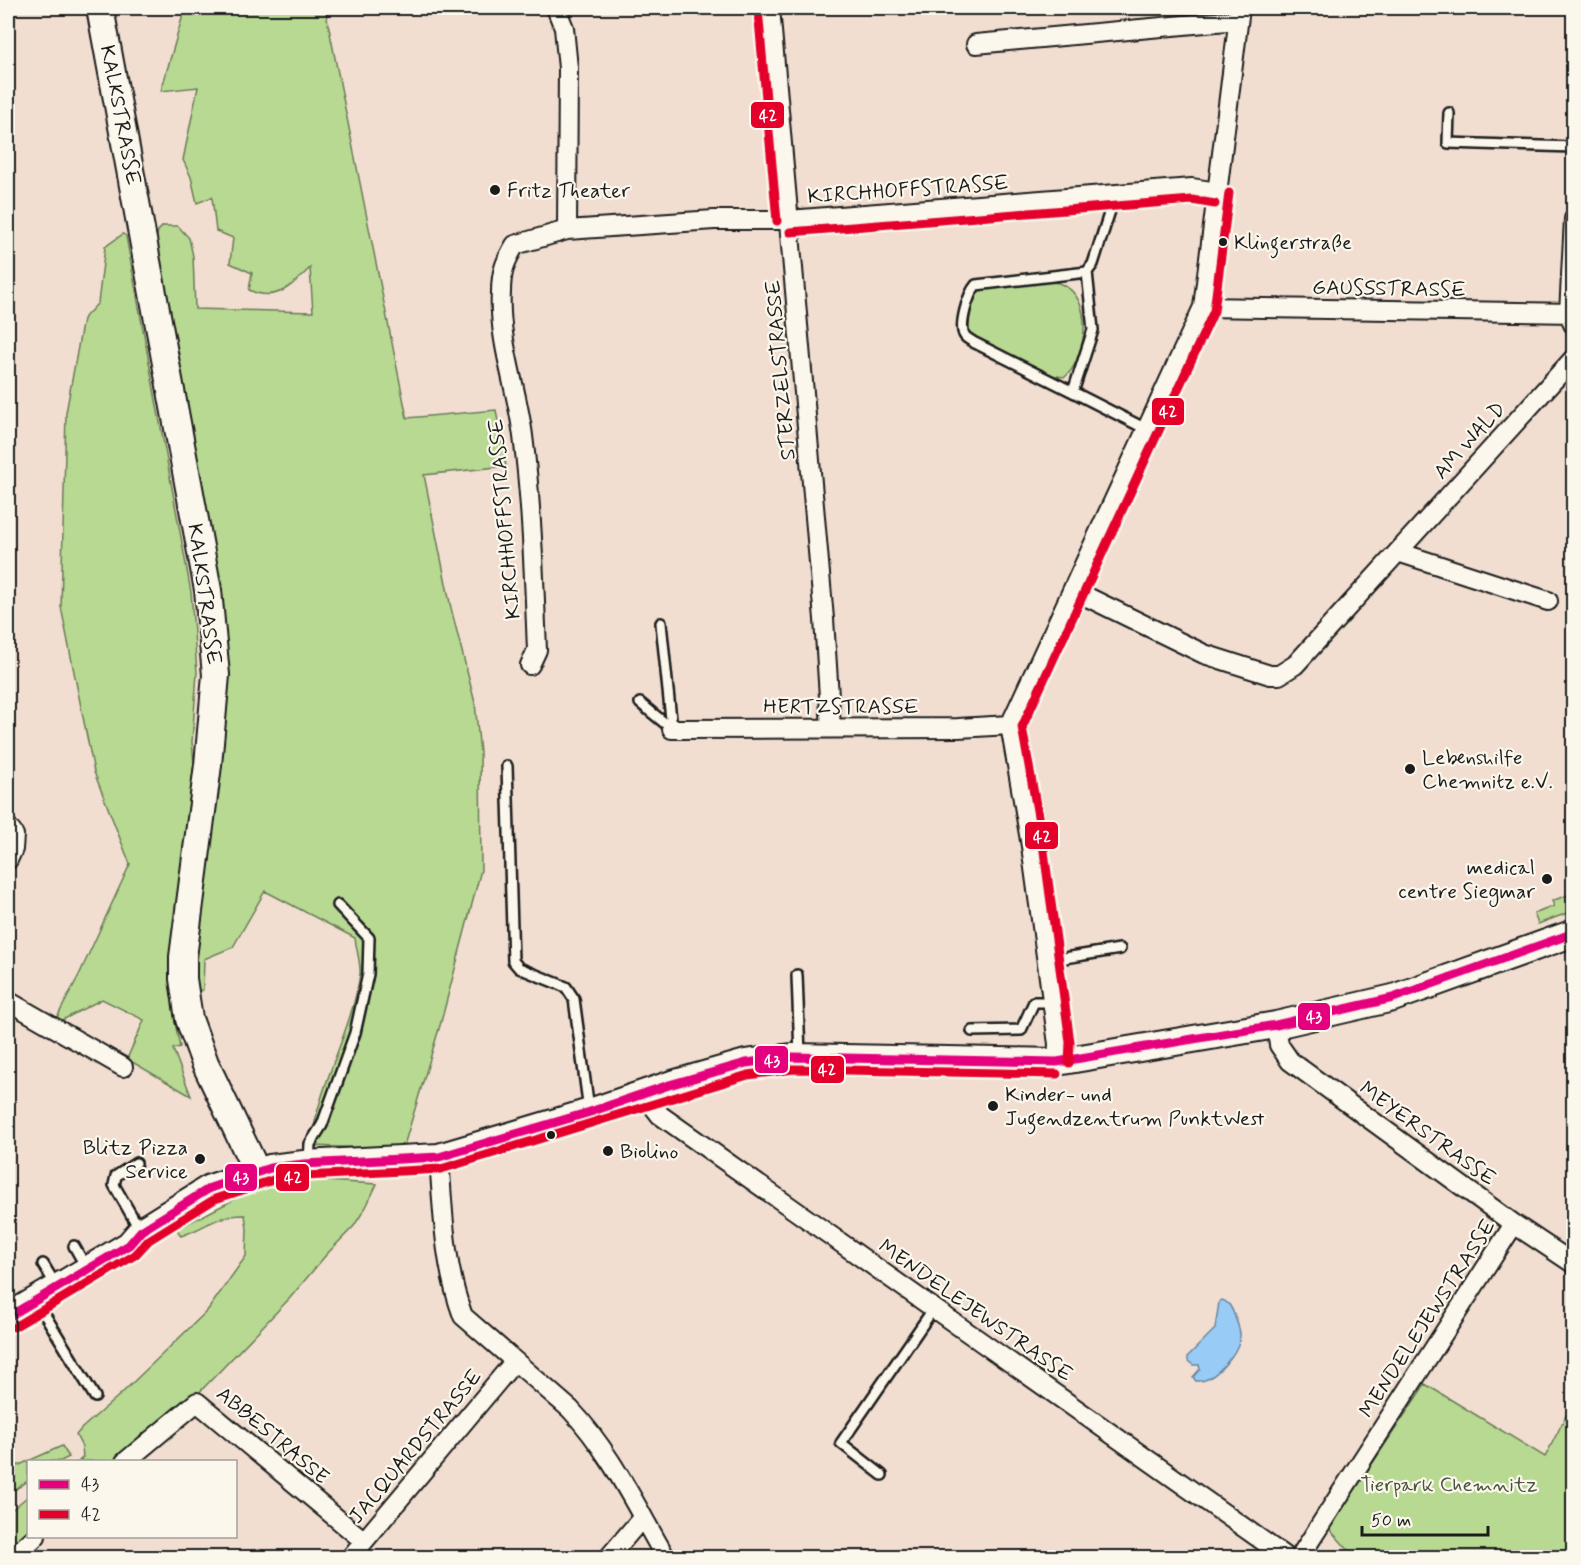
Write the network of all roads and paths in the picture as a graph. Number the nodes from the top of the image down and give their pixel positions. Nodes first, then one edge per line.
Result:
1 (100, 8) edge
2 (556, 8) edge
3 (770, 8) edge
4 (1239, 14) edge
5 (976, 44) dead end
6 (1449, 113) dead end
7 (1574, 147) edge
8 (1216, 192) junction
9 (1115, 195) junction
10 (1574, 219) edge
11 (789, 220) junction
12 (567, 230) junction
13 (1087, 272) junction
14 (1203, 307) junction
15 (1572, 317) edge
16 (1574, 358) edge
17 (1073, 392) junction
18 (1146, 429) junction
19 (1398, 552) junction
20 (1073, 590) junction
21 (1548, 601) dead end
22 (661, 622) dead end
23 (530, 665) dead end
24 (640, 703) dead end
25 (1010, 725) junction
26 (831, 728) junction
27 (672, 729) junction
28 (507, 766) dead end
29 (8, 827) edge
30 (8, 860) edge
31 (338, 905) dead end
32 (1574, 933) edge
33 (1120, 949) dead end
34 (1046, 961) junction
35 (797, 975) dead end
36 (8, 1001) edge
37 (1052, 1002) junction
38 (1276, 1025) junction
39 (972, 1031) dead end
40 (800, 1057) junction
41 (1057, 1062) junction
42 (123, 1067) dead end
43 (647, 1093) junction
44 (590, 1112) junction
45 (439, 1157) junction
46 (136, 1163) dead end
47 (308, 1163) junction
48 (256, 1172) junction
49 (1514, 1224) junction
50 (141, 1231) junction
51 (74, 1246) dead end
52 (43, 1264) dead end
53 (1574, 1264) edge
54 (87, 1270) junction
55 (46, 1294) junction
56 (934, 1308) junction
57 (8, 1317) edge
58 (514, 1362) junction
59 (95, 1397) dead end
60 (126, 1460) edge
61 (882, 1475) dead end
62 (642, 1518) junction
63 (34, 1538) edge
64 (364, 1541) junction
65 (12, 1557) edge
66 (350, 1557) edge
67 (608, 1557) edge
68 (666, 1557) edge
69 (1287, 1557) edge
70 (1299, 1557) edge

1 - 48 main road, KALKSTRASSE
2 - 12 street
3 - 11 street, STERZELSTRASSE
4 - 5 street
4 - 8 street
6 - 7 lane
8 - 9 street, KIRCHHOFFSTRASSE
8 - 14 street
9 - 11 street, KIRCHHOFFSTRASSE
9 - 13 lane
10 - 15 street
11 - 12 street, KIRCHHOFFSTRASSE
11 - 26 street, STERZELSTRASSE
12 - 23 street, KIRCHHOFFSTRASSE
13 - 17 lane
13 - 17 lane
14 - 15 street, GAUSSSTRASSE
14 - 18 street
16 - 19 street, AM WALD
17 - 18 lane
18 - 20 street
19 - 20 street, AM WALD
19 - 21 street
20 - 25 street
22 - 27 lane
24 - 27 lane
25 - 26 street, HERTZSTRASSE
25 - 34 street
26 - 27 street, HERTZSTRASSE
28 - 44 lane
29 - 30 street
31 - 47 lane
32 - 38 main road
33 - 34 lane
34 - 37 street
35 - 40 lane
36 - 42 street
37 - 39 lane
37 - 41 street
38 - 41 main road
38 - 49 street, MEYERSTRASSE
40 - 41 main road
40 - 43 main road
43 - 44 main road
43 - 56 street, MENDELEJEWSTRASSE
44 - 45 main road
45 - 47 main road
45 - 58 street
46 - 50 lane
47 - 48 main road
48 - 50 main road
49 - 53 street, MEYERSTRASSE
49 - 70 street, MENDELEJEWSTRASSE
50 - 54 main road
51 - 54 lane
52 - 55 lane
54 - 55 main road
55 - 57 main road
55 - 59 lane
56 - 61 lane
56 - 69 street, MENDELEJEWSTRASSE
58 - 62 street
58 - 64 street, JACQUARDSTRASSE
60 - 64 street, ABBESTRASSE
62 - 67 street
62 - 68 street
63 - 65 street
64 - 66 street, JACQUARDSTRASSE

